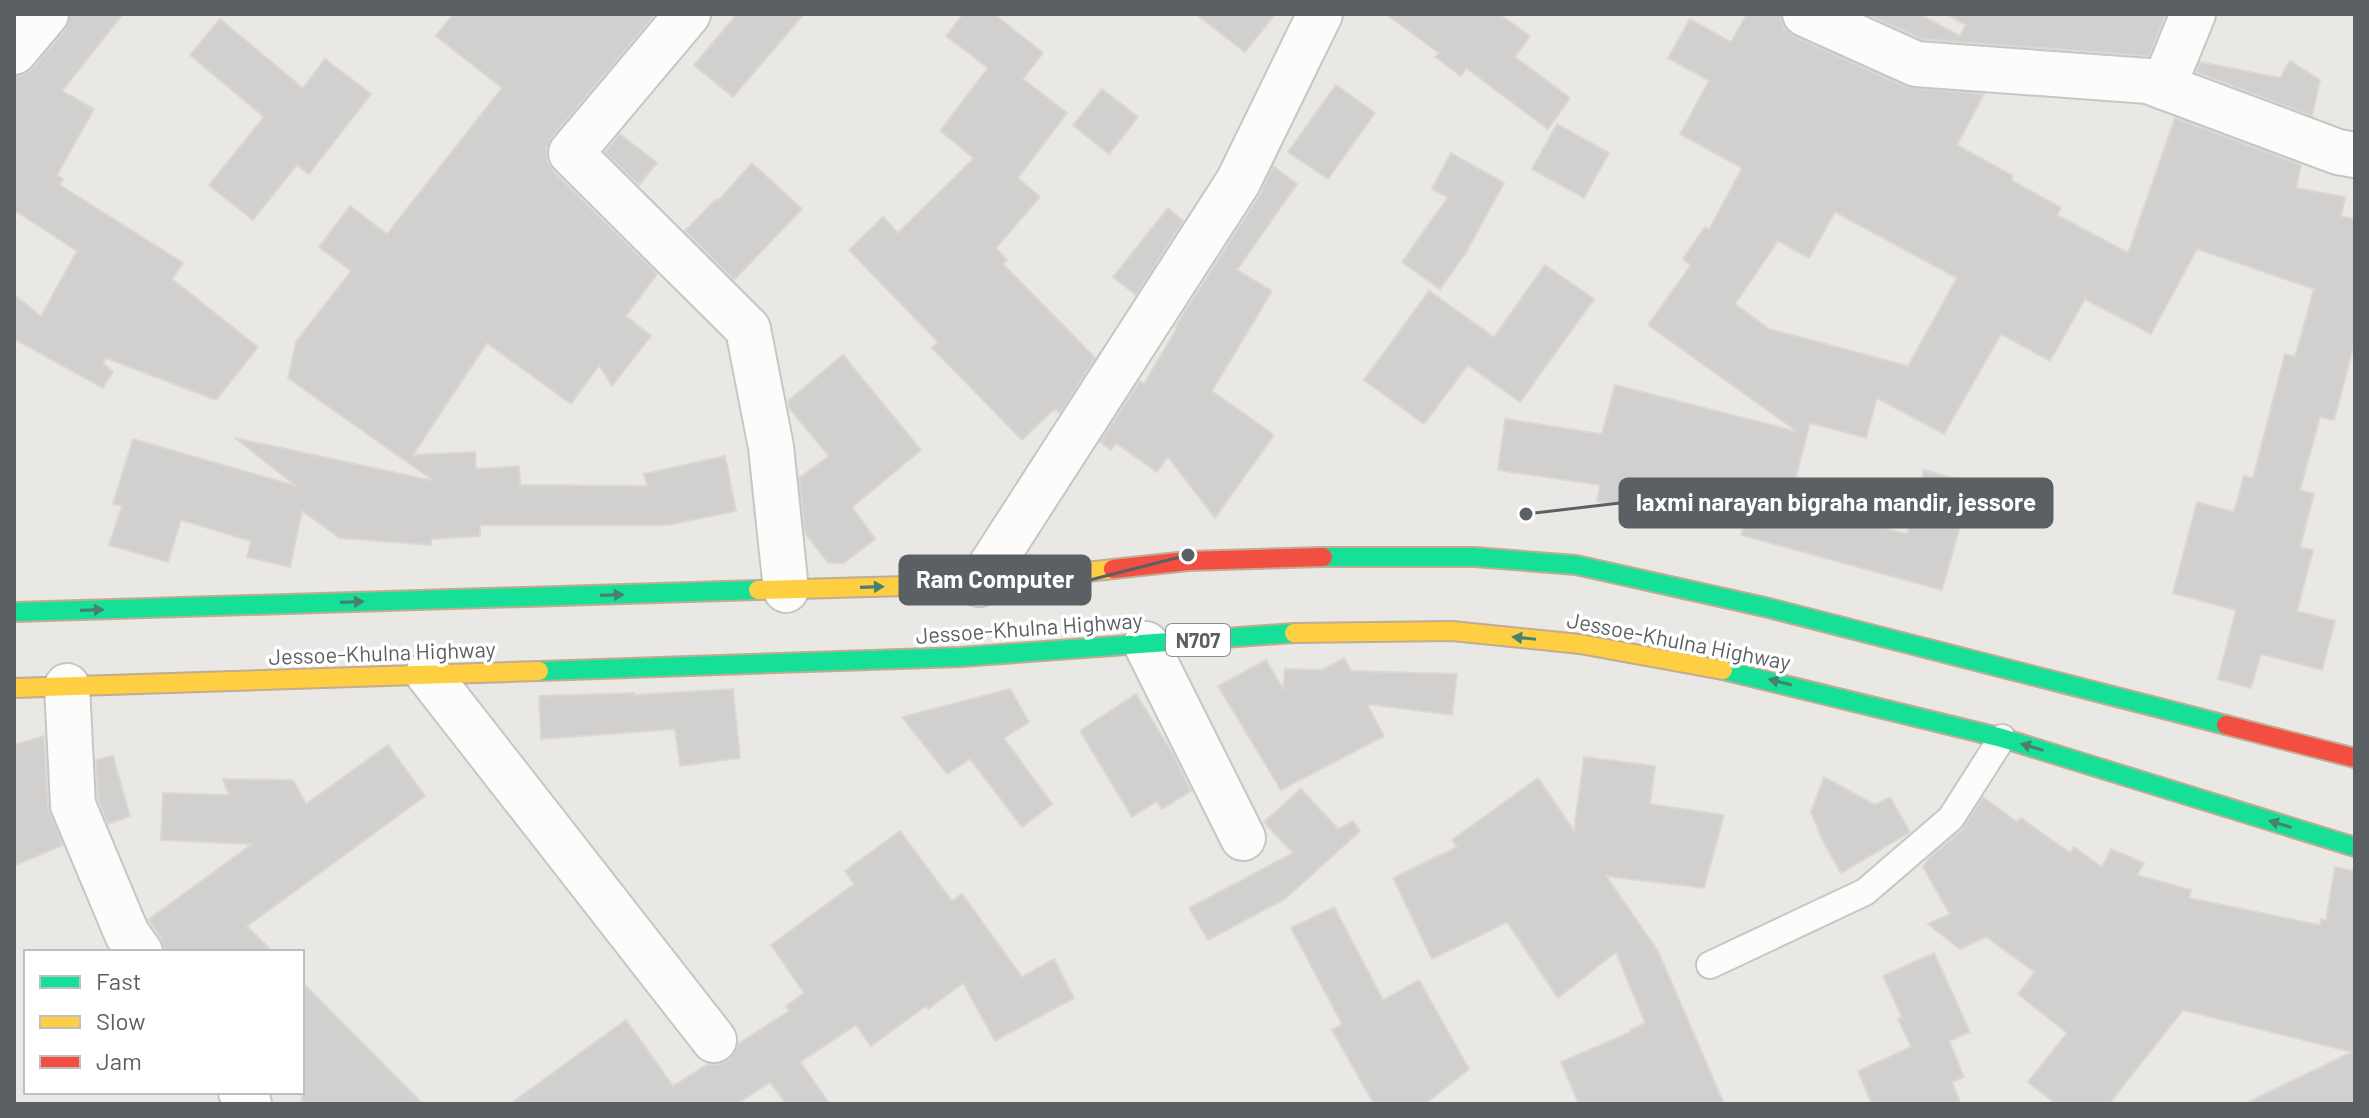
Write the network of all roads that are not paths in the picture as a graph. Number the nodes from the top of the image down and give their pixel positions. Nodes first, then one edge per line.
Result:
1 (46, 14) edge
2 (688, 14) edge
3 (1320, 14) edge
4 (1805, 14) edge
5 (2193, 14) edge
6 (14, 52) edge
7 (2163, 87) junction
8 (2355, 155) edge
9 (979, 584) junction
10 (786, 590) junction
11 (14, 612) edge
12 (1146, 644) junction
13 (428, 674) junction
14 (67, 686) junction
15 (14, 688) edge
16 (2002, 738) junction
17 (2355, 758) edge
18 (1243, 838) dead end
19 (2355, 847) edge
20 (139, 950) edge
21 (1710, 965) dead end
22 (714, 1040) dead end

1 - 6 street
2 - 10 street
3 - 9 street
4 - 7 street
5 - 7 street
7 - 8 street
10 -> 9 highway, Jessoe-Khulna Highway
9 - 17 highway, Jessoe-Khulna Highway
11 -> 10 highway, Jessoe-Khulna Highway
12 - 13 highway, Jessoe-Khulna Highway / N707
16 -> 12 highway, Jessoe-Khulna Highway / N707
12 - 18 street
13 - 14 highway, Jessoe-Khulna Highway / N707
13 - 22 street
14 - 15 highway, Jessoe-Khulna Highway / N707
14 - 20 street
19 -> 16 highway, Jessoe-Khulna Highway / N707
16 - 21 lane

